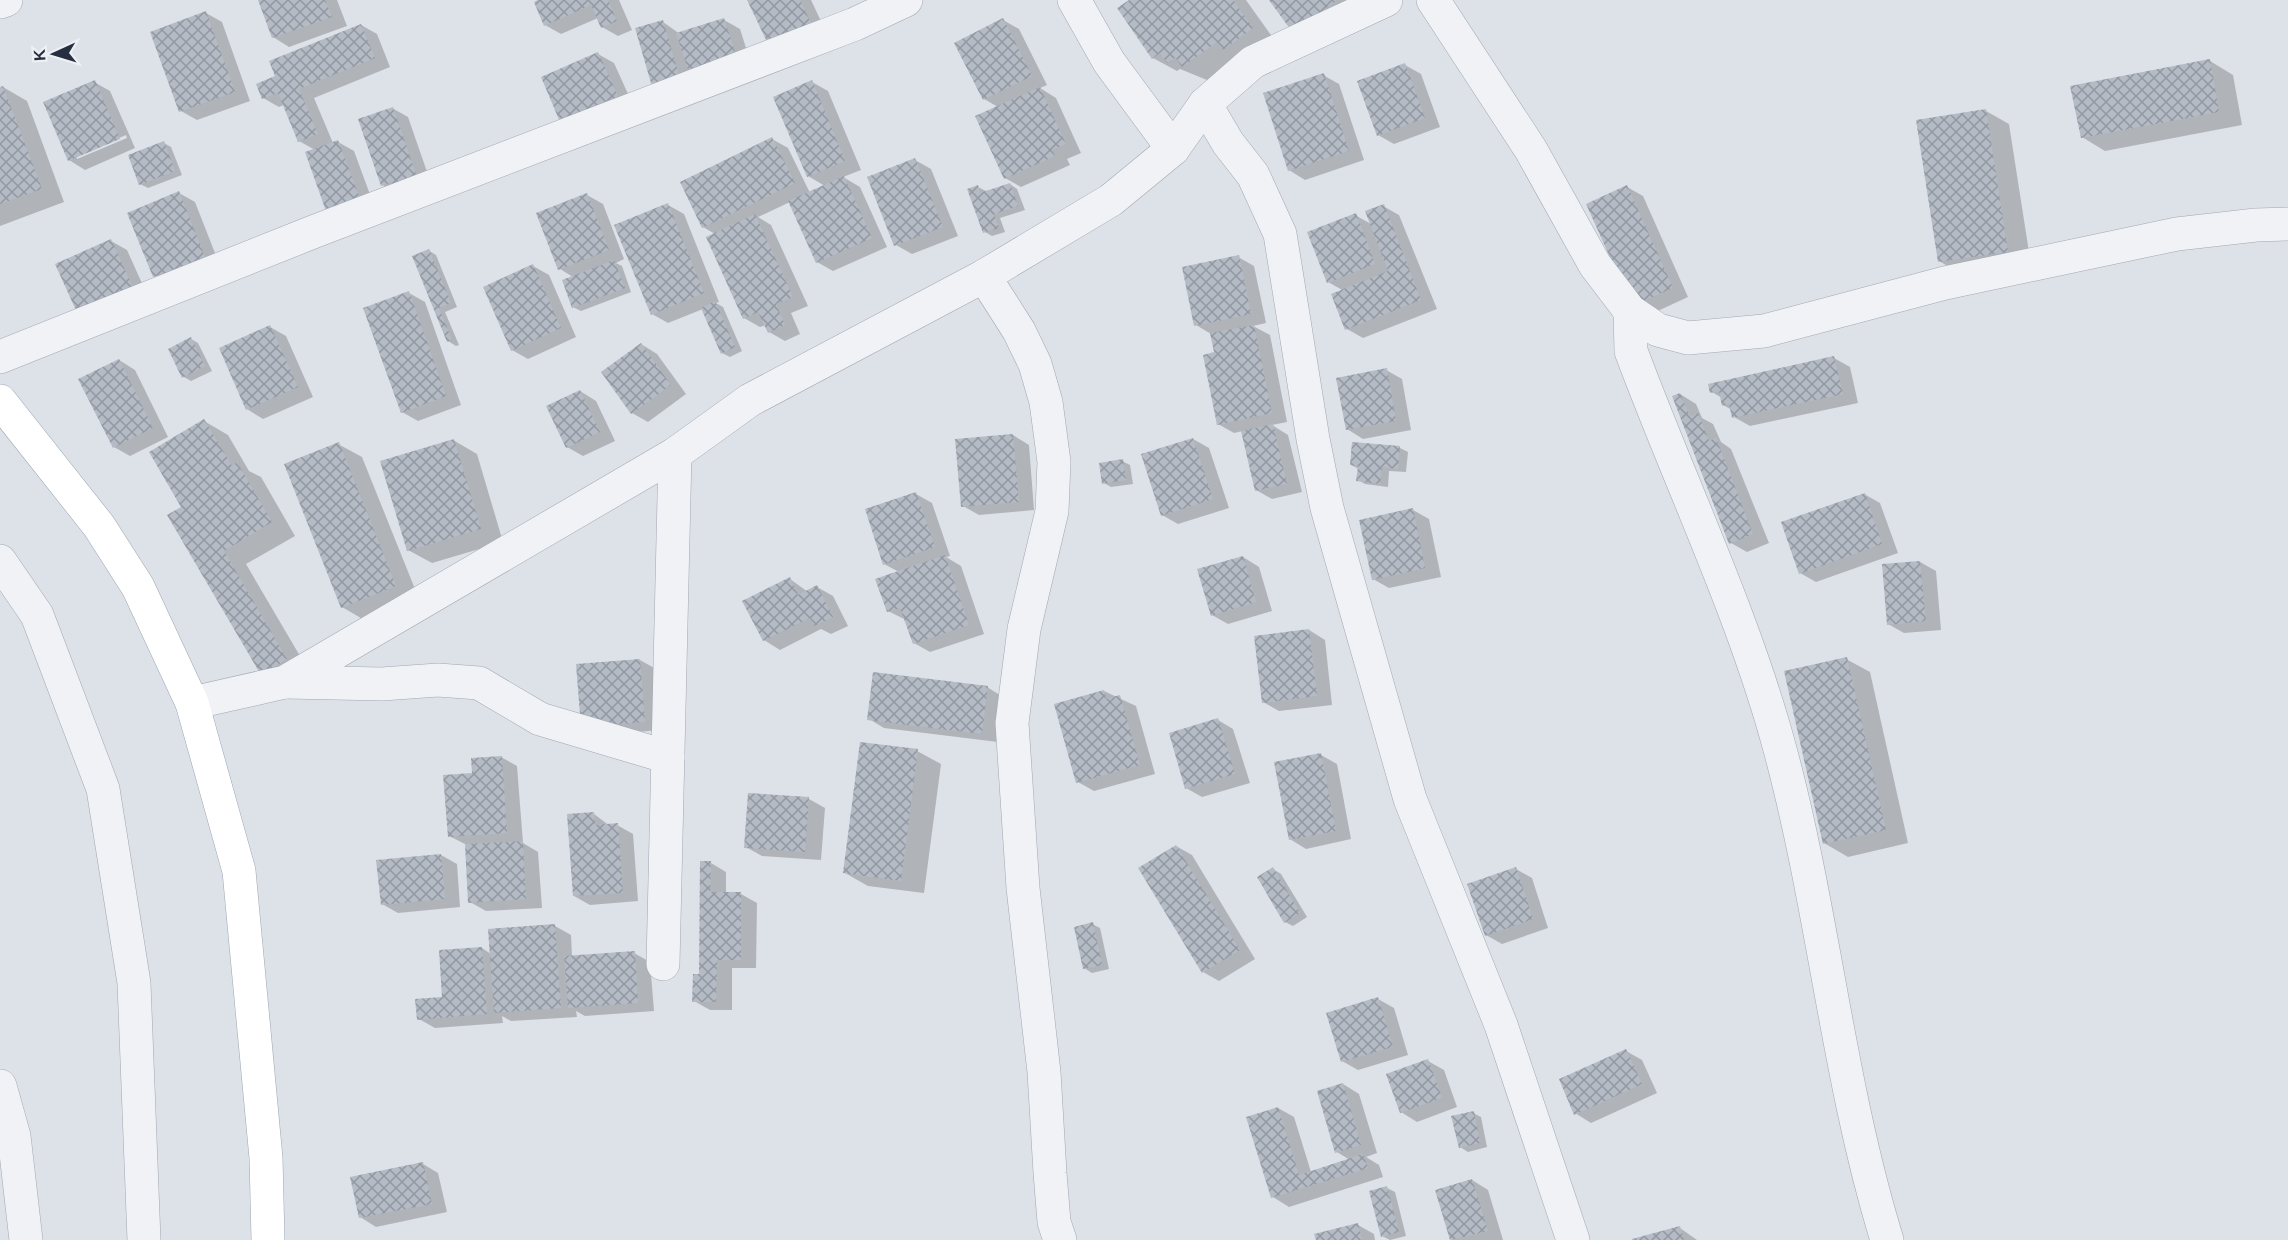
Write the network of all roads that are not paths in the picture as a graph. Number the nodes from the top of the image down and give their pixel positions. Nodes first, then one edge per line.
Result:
1 (6, 0) edge
2 (906, 0) edge
3 (1074, 0) edge
4 (1386, 0) edge
5 (1433, 0) edge
6 (0, 2) edge
7 (1205, 104) junction
8 (1173, 149) junction
9 (2288, 224) edge
10 (984, 276) junction
11 (1630, 310) junction
12 (0, 357) edge
13 (0, 401) edge
14 (675, 454) junction
15 (0, 561) edge
16 (285, 682) junction
17 (192, 703) junction
18 (668, 757) junction
19 (663, 964) dead end
20 (0, 1086) edge
21 (26, 1240) edge
22 (144, 1240) edge
23 (268, 1240) edge
24 (1060, 1240) edge
25 (1573, 1240) edge
26 (1887, 1240) edge

1 - 6 street
2 - 12 street
3 - 8 street
4 - 7 street
5 - 11 street
7 - 8 street
7 - 25 street
8 - 10 street
9 - 11 street
10 - 14 street
10 - 24 street
11 - 26 street
13 - 17 main road
14 - 16 street
14 - 18 street
15 - 22 street
16 - 17 street
16 - 18 street
17 - 23 main road
18 - 19 street
20 - 21 street

